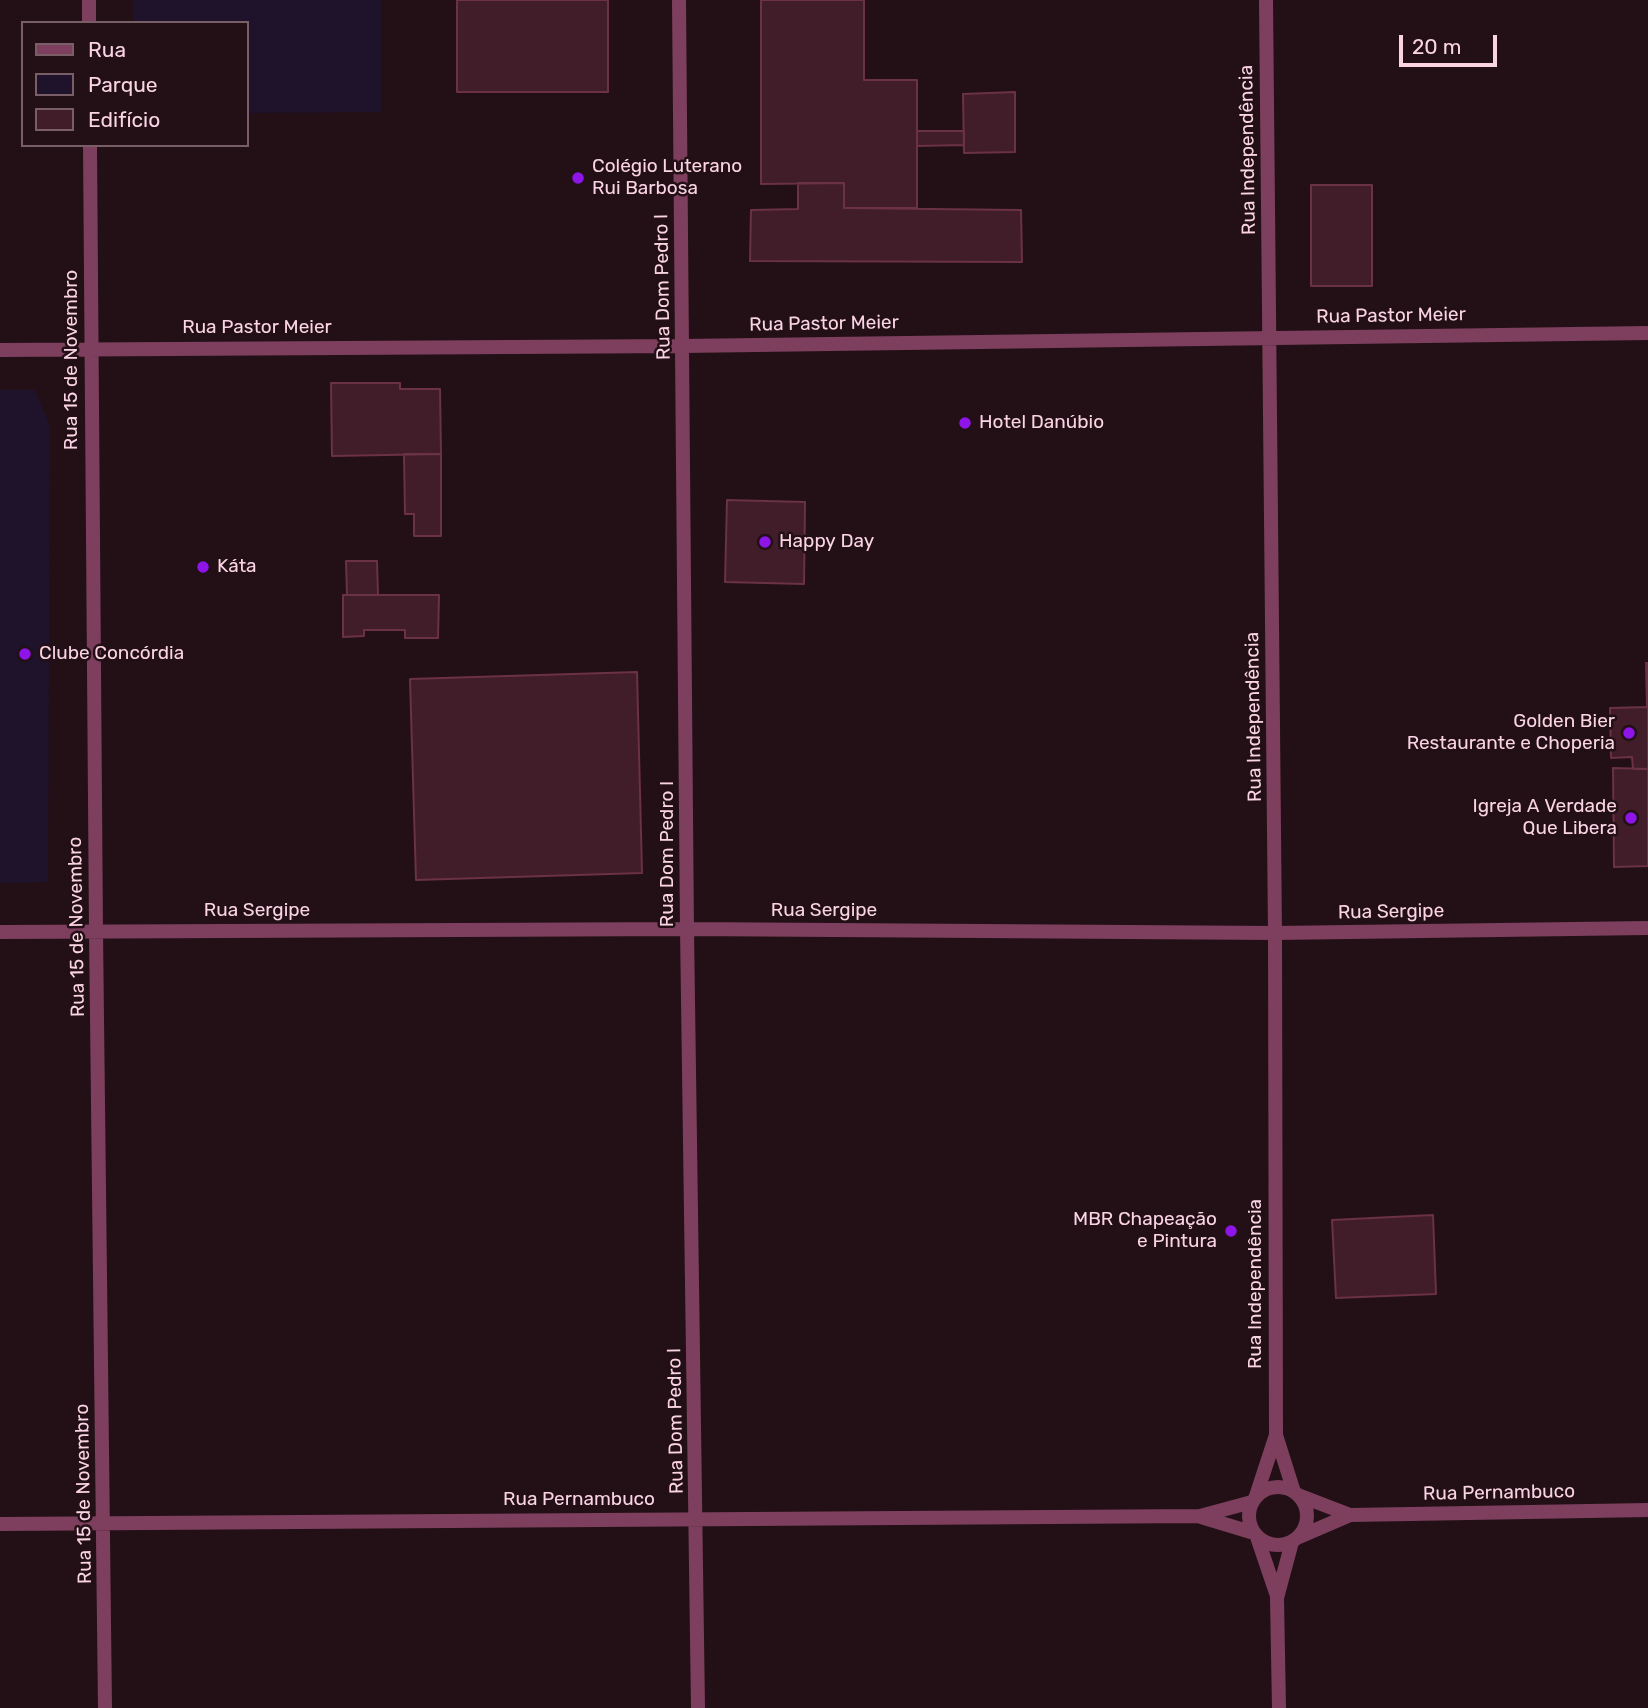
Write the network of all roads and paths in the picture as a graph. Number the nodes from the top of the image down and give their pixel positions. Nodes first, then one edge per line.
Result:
1 (89, 0) edge
2 (679, 0) edge
3 (1266, 0) edge
4 (89, 21) edge
5 (90, 147) edge
6 (1648, 333) edge
7 (1269, 337) junction
8 (683, 346) junction
9 (91, 349) junction
10 (0, 350) edge
11 (1648, 928) edge
12 (687, 929) junction
13 (96, 931) junction
14 (0, 932) edge
15 (1275, 933) junction
16 (1276, 1435) junction
17 (1296, 1494) junction
18 (1254, 1499) junction
19 (1648, 1510) edge
20 (1350, 1515) junction
21 (1200, 1516) junction
22 (696, 1519) junction
23 (104, 1523) junction
24 (0, 1524) edge
25 (1255, 1535) junction
26 (1295, 1539) junction
27 (1277, 1598) junction
28 (105, 1708) edge
29 (698, 1708) edge
30 (1279, 1708) edge

1 - 4 street
2 - 8 street, Rua Dom Pedro I
3 - 7 street, Rua Independência
5 - 9 street, Rua 15 de Novembro
6 - 7 street, Rua Pastor Meier
7 - 8 street, Rua Pastor Meier
7 - 15 street, Rua Independência
8 - 9 street, Rua Pastor Meier
8 - 12 street, Rua Dom Pedro I
9 - 10 street, Rua Pastor Meier
9 - 13 street, Rua 15 de Novembro
11 - 15 street, Rua Sergipe
12 - 13 street, Rua Sergipe
12 - 15 street, Rua Sergipe
12 - 22 street, Rua Dom Pedro I
13 - 14 street, Rua Sergipe
13 - 23 street, Rua 15 de Novembro
15 - 16 street, Rua Independência
16 - 17 street, Rua Independência
16 - 18 street, Rua Independência
17 - 18 street
17 - 20 street, Rua Pernambuco
17 - 26 street
18 - 21 street, Rua Pernambuco
18 - 25 street
19 - 20 street, Rua Pernambuco
20 - 26 street, Rua Pernambuco
21 - 22 street, Rua Pernambuco
21 - 25 street, Rua Pernambuco
22 - 23 street, Rua Pernambuco
22 - 29 street, Rua Dom Pedro I
23 - 24 street, Rua Pernambuco
23 - 28 street, Rua 15 de Novembro
25 - 26 street
25 - 27 street
26 - 27 street
27 - 30 street

